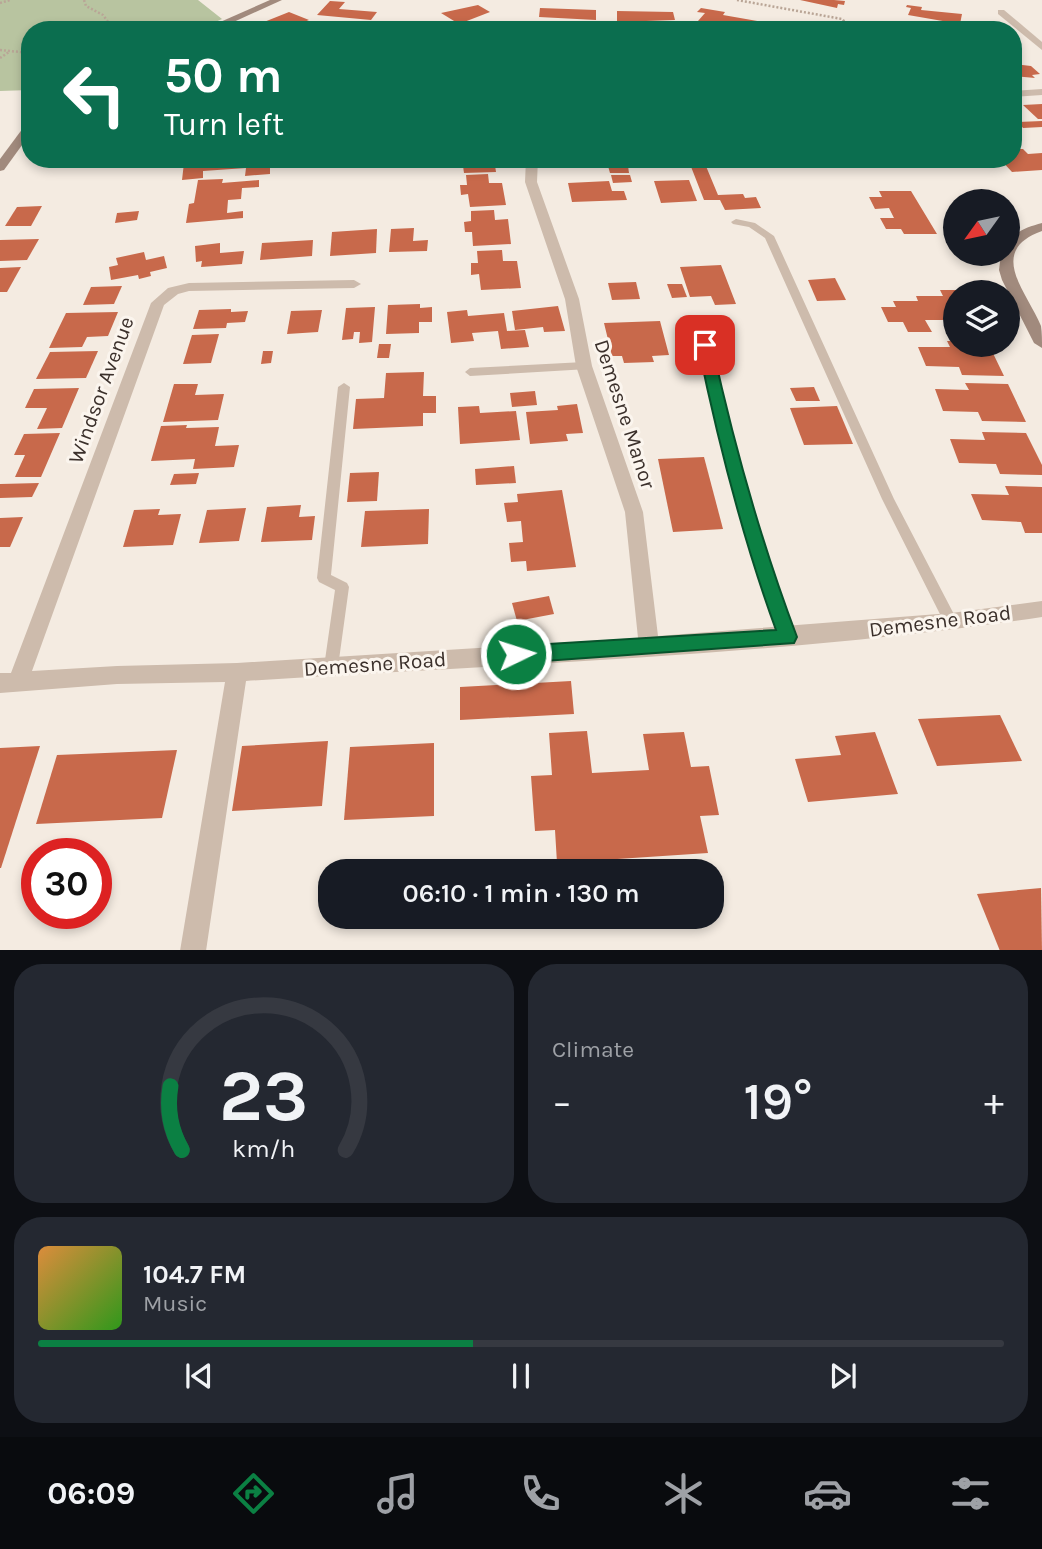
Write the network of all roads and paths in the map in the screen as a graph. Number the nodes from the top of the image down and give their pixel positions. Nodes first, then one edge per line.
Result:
1 (10, 0) edge
2 (84, 0) edge
3 (278, 0) edge
4 (737, 0) edge
5 (0, 4) edge
6 (1001, 12) dead end
7 (107, 21) edge
8 (228, 21) edge
9 (844, 21) edge
10 (1012, 21) edge
11 (1022, 30) edge
12 (1042, 47) edge
13 (0, 50) edge
14 (10, 51) junction
15 (21, 52) edge
16 (0, 58) edge
17 (1042, 92) edge
18 (1022, 93) edge
19 (21, 138) edge
20 (0, 167) edge
21 (532, 168) edge
22 (736, 222) dead end
23 (1042, 227) edge
24 (1020, 237) edge
25 (1006, 266) edge
26 (354, 284) dead end
27 (1042, 343) edge
28 (705, 345) dead end
29 (584, 366) junction
30 (470, 372) dead end
31 (344, 387) dead end
32 (1042, 609) edge
33 (951, 622) junction
34 (788, 637) junction
35 (649, 645) junction
36 (331, 667) junction
37 (237, 673) junction
38 (9, 682) edge
39 (192, 950) edge

1 - 5 path
2 - 7 path
3 - 8 street
4 - 9 path
6 - 10 street
11 - 12 street
13 - 14 path
14 - 15 path
14 - 16 path
17 - 18 street
19 - 20 street
21 - 29 street, Demesne Manor
22 - 33 lane
23 - 24 street
25 - 27 street
26 - 38 street, Windsor Avenue
28 - 34 lane
29 - 30 lane
29 - 35 street, Demesne Manor
31 - 36 lane
32 - 33 street, Demesne Road
33 - 34 street, Demesne Road
34 - 35 street, Demesne Road
35 - 36 street, Demesne Road
36 - 37 street, Demesne Road
37 - 38 street, Demesne Road
37 - 39 street

